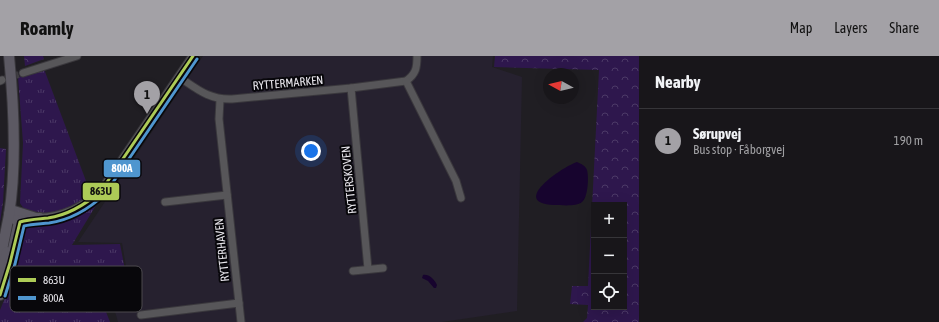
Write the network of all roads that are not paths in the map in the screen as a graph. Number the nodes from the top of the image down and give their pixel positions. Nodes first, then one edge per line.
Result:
1 (9, 56) edge
2 (76, 56) edge
3 (193, 56) edge
4 (417, 56) edge
5 (23, 73) tunnel mouth
6 (179, 77) junction
7 (406, 82) junction
8 (351, 88) junction
9 (220, 100) junction
10 (226, 195) junction
11 (461, 198) dead end
12 (165, 202) dead end
13 (15, 216) junction
14 (40, 218) joint
15 (0, 260) edge
16 (383, 268) dead end
17 (368, 270) junction
18 (353, 271) dead end
19 (0, 282) edge
20 (0, 295) edge
21 (239, 304) junction
22 (141, 315) dead end
23 (241, 322) edge

1 - 13 main road
2 - 5 street
3 - 6 street
4 - 7 street
6 - 9 street, RYTTERMARKEN
6 - 14 street
7 - 8 street, RYTTERMARKEN
7 - 11 street
8 - 9 street, RYTTERMARKEN
8 - 17 street, RYTTERSKOVEN
9 - 10 street, RYTTERHAVEN
10 - 12 street
10 - 21 street, RYTTERHAVEN
13 - 14 main road
13 - 15 main road
13 - 19 main road
13 - 20 main road
16 - 17 street
17 - 18 street
21 - 22 street
21 - 23 street, RYTTERHAVEN

